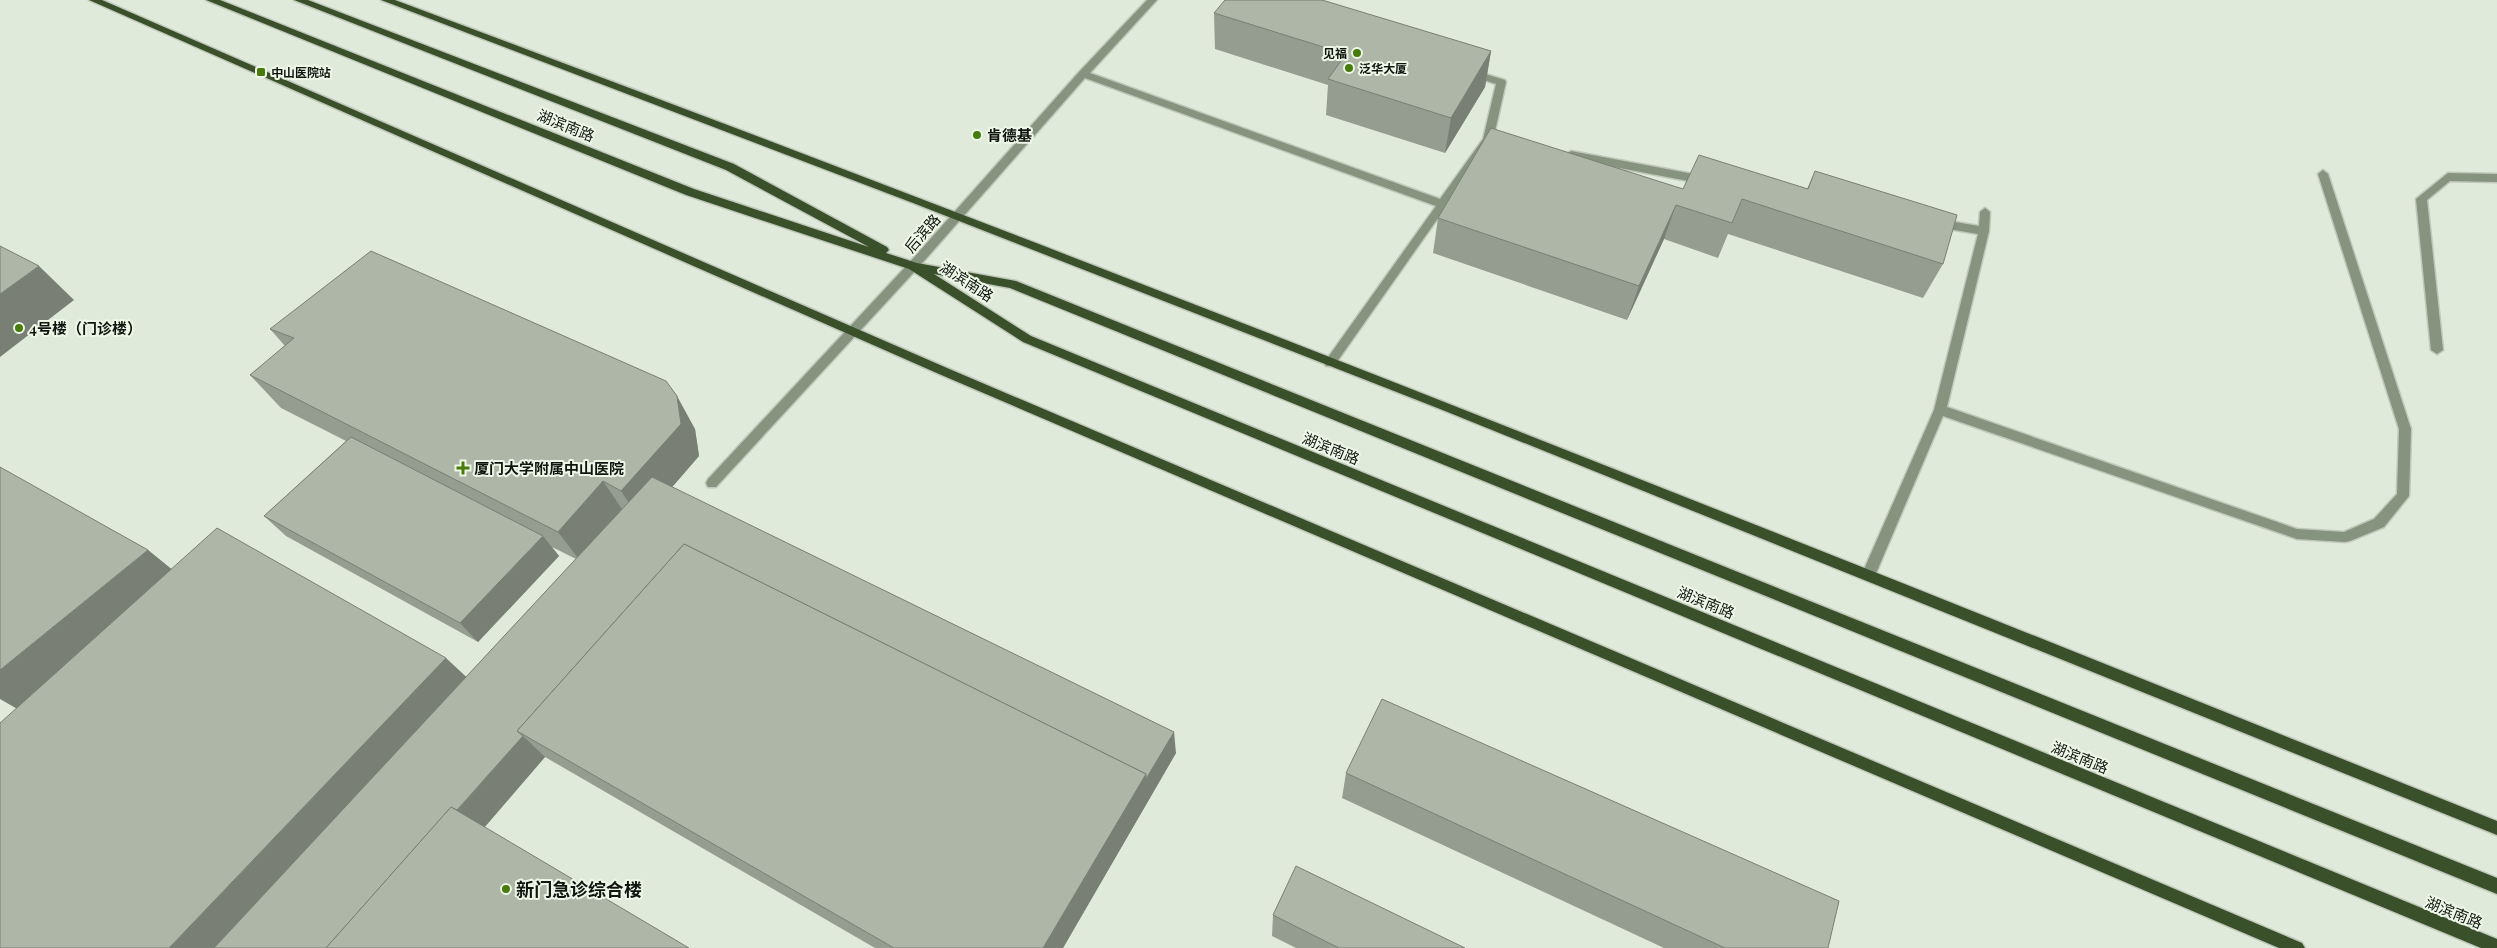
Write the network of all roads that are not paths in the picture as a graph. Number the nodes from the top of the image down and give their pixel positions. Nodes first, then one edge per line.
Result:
1 (94, 0) edge
2 (211, 0) edge
3 (300, 0) edge
4 (386, 0) edge
5 (1152, 0) edge
6 (1464, 70) edge
7 (1083, 74) junction
8 (1556, 153) edge
9 (2323, 174) dead end
10 (2497, 178) edge
11 (1712, 181) edge
12 (1442, 204) junction
13 (1985, 212) dead end
14 (957, 215) junction
15 (1926, 221) edge
16 (1984, 232) junction
17 (913, 266) junction
18 (853, 330) junction
19 (2437, 350) dead end
20 (1330, 362) junction
21 (1940, 410) junction
22 (712, 483) dead end
23 (1869, 574) junction
24 (2497, 828) edge
25 (2497, 886) edge
26 (2497, 947) edge
27 (2297, 948) edge

1 - 18 main road
2 - 17 main road, 湖滨南路
3 - 17 main road, 湖滨南路
4 - 14 main road
5 - 7 street, 后滨路
6 - 12 street
7 - 12 street
7 - 14 street, 后滨路
8 - 11 street
9 - 21 street
10 - 19 street
12 - 20 street
13 - 16 street
14 - 17 street, 后滨路
14 - 20 main road
15 - 16 street
16 - 21 street
17 - 18 street, 后滨路
17 - 25 main road, 湖滨南路
17 - 26 main road, 湖滨南路
18 - 22 street, 后滨路
18 - 27 main road
20 - 23 main road
21 - 23 street
23 - 24 main road

